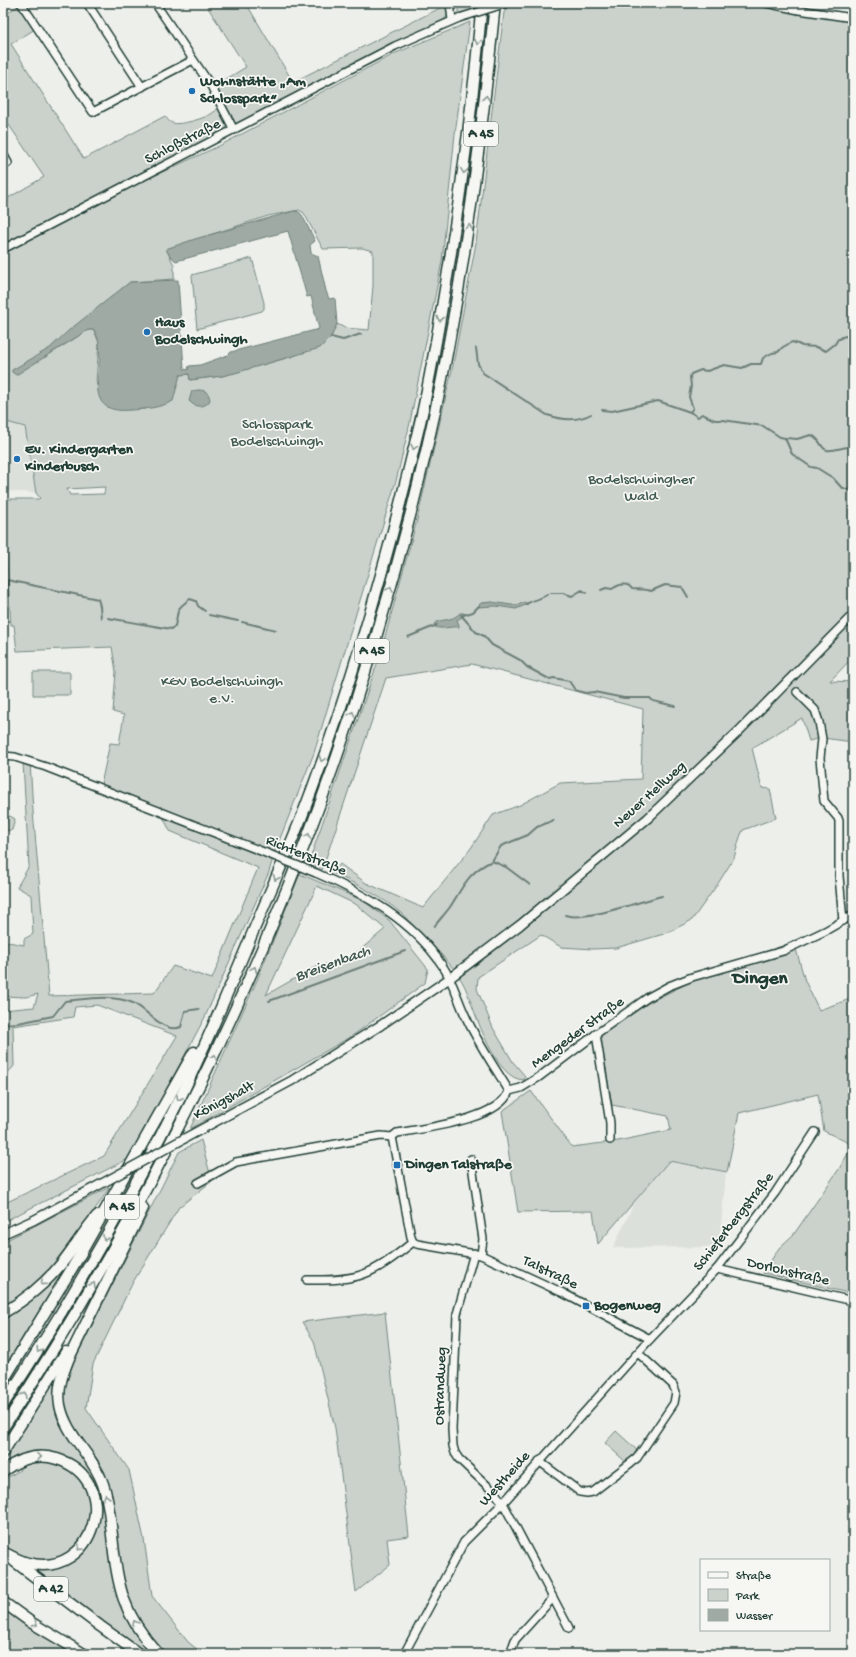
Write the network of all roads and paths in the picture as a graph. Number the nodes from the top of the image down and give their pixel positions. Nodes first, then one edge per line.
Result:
1 (22, 3) edge
2 (87, 3) edge
3 (155, 3) edge
4 (450, 3) edge
5 (482, 3) edge
6 (495, 3) edge
7 (507, 3) edge
8 (766, 3) edge
9 (853, 18) edge
10 (456, 19) junction
11 (193, 60) junction
12 (142, 87) junction
13 (234, 130) junction
14 (3, 154) edge
15 (3, 166) edge
16 (3, 249) edge
17 (853, 615) edge
18 (797, 692) dead end
19 (3, 756) edge
20 (853, 915) edge
21 (843, 921) junction
22 (450, 978) junction
23 (225, 999) junction
24 (596, 1034) junction
25 (509, 1091) junction
26 (815, 1132) dead end
27 (392, 1136) junction
28 (610, 1140) dead end
29 (166, 1154) junction
30 (471, 1159) dead end
31 (198, 1183) dead end
32 (116, 1193) junction
33 (3, 1234) edge
34 (413, 1242) junction
35 (478, 1254) junction
36 (717, 1269) junction
37 (307, 1280) dead end
38 (853, 1300) edge
39 (93, 1306) junction
40 (3, 1313) edge
41 (650, 1339) junction
42 (638, 1353) junction
43 (3, 1381) edge
44 (3, 1405) edge
45 (3, 1428) edge
46 (3, 1452) edge
47 (539, 1461) junction
48 (3, 1471) edge
49 (502, 1503) junction
50 (3, 1552) edge
51 (553, 1598) junction
52 (3, 1602) edge
53 (569, 1628) dead end
54 (84, 1654) edge
55 (139, 1654) edge
56 (158, 1654) edge
57 (404, 1654) edge
58 (510, 1654) edge

1 - 12 street
2 - 12 street
3 - 11 street
4 - 10 street
5 -> 23 highway, A 45
29 -> 6 highway, A 45
7 - 10 street, Schloßstraße, bridge
8 - 9 street
10 - 13 street, Schloßstraße
11 - 12 street
11 - 13 street
13 - 16 street, Schloßstraße
14 - 15 street
17 - 22 main road, Neuer Hellweg
18 - 21 street
19 - 22 street, Richterstraße, bridge
20 - 21 street, Mengeder Straße
21 - 24 street, Mengeder Straße
22 - 25 street, Richterstraße
22 - 33 main road, Königshalt, bridge
23 - 32 highway
23 -> 44 highway, A 45
24 - 25 street, Mengeder Straße
24 - 28 street
25 - 27 street
26 - 36 street, Schieferbergstraße
27 - 31 street
27 - 34 street
29 - 39 highway
45 -> 29 highway, A 45
30 - 35 street
32 -> 40 highway
32 - 43 highway
34 - 35 street, Talstraße
34 - 37 street
35 - 41 street, Talstraße
35 - 49 street, Ostrandweg
36 - 38 street, Dorlohstraße
36 - 41 street, Schieferbergstraße
39 - 46 highway
56 -> 39 highway
41 - 42 street, Westheide
42 - 47 street, Westheide
42 - 47 street
47 - 49 street, Westheide
48 -> 50 highway
49 - 51 street, Ostrandweg
49 - 57 street, Westheide
50 - 55 highway, A 42
51 - 53 street, Ostrandweg
51 - 58 street
52 -> 54 highway, A 42

